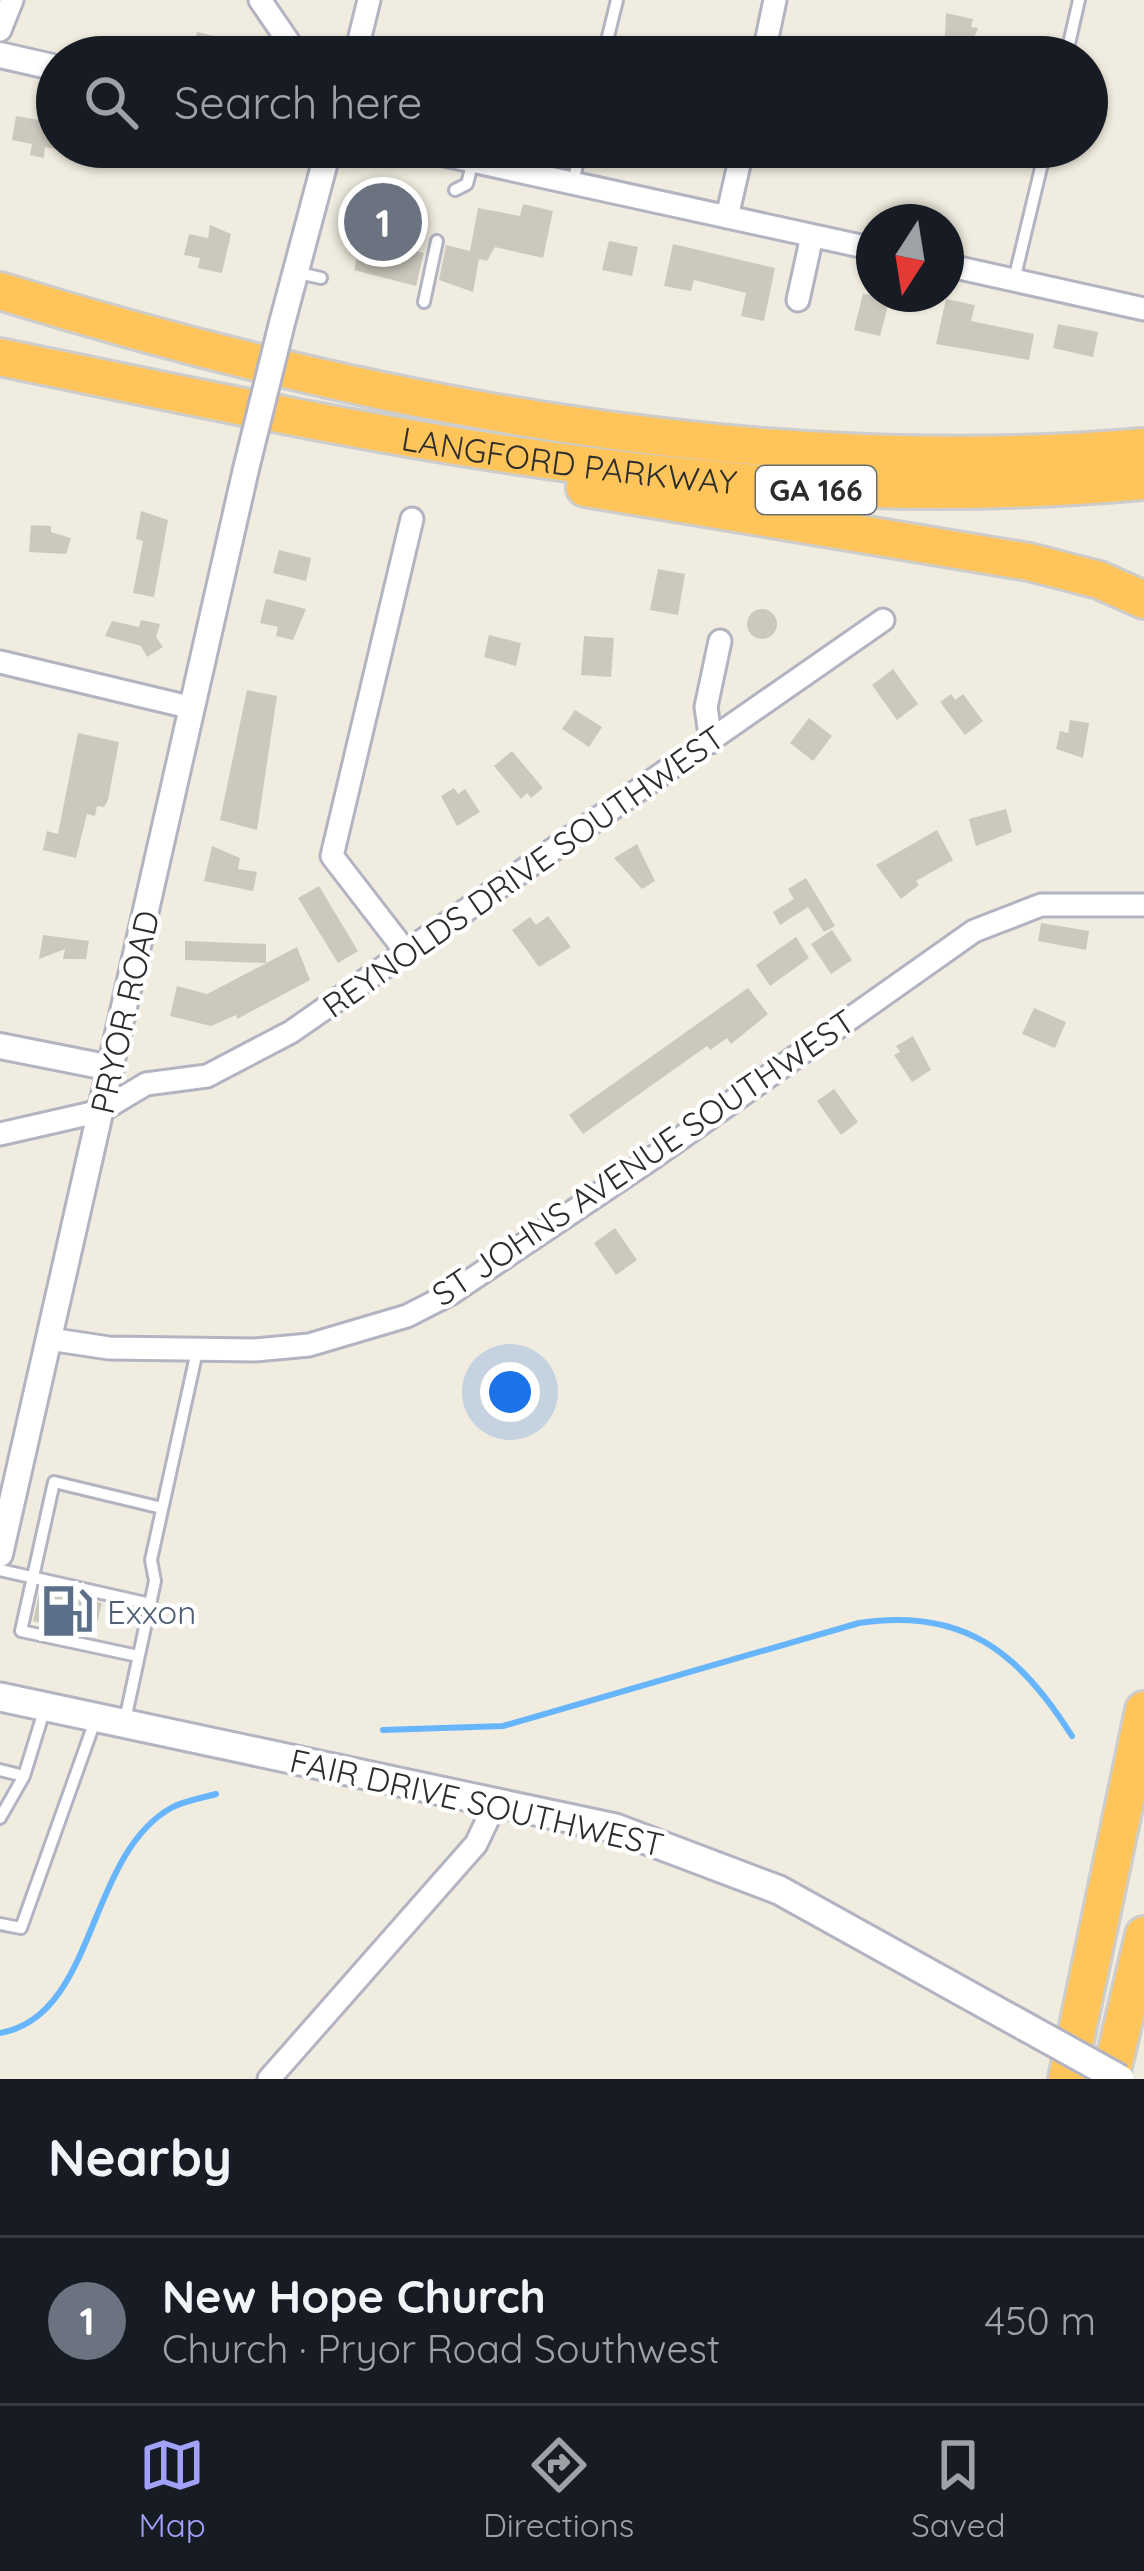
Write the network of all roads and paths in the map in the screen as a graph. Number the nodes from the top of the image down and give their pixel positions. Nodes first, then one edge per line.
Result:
1 (12, 0) edge
2 (260, 0) edge
3 (369, 0) edge
4 (616, 0) edge
5 (775, 0) edge
6 (1079, 0) edge
7 (0, 30) edge
8 (285, 36) edge
9 (361, 36) edge
10 (608, 36) edge
11 (767, 36) edge
12 (1071, 36) edge
13 (0, 55) edge
14 (36, 63) edge
15 (326, 168) edge
16 (471, 168) edge
17 (505, 168) edge
18 (576, 168) edge
19 (738, 168) edge
20 (1041, 168) edge
21 (573, 183) junction
22 (454, 190) dead end
23 (727, 217) junction
24 (812, 236) junction
25 (437, 241) dead end
26 (856, 245) edge
27 (964, 269) edge
28 (1014, 280) junction
29 (0, 291) edge
30 (798, 300) dead end
31 (424, 302) dead end
32 (1144, 310) edge
33 (0, 357) edge
34 (1144, 422) edge
35 (615, 432) junction
36 (390, 438) junction
37 (1144, 447) edge
38 (1144, 481) edge
39 (412, 519) dead end
40 (1144, 600) edge
41 (884, 620) dead end
42 (720, 641) dead end
43 (0, 662) edge
44 (194, 708) junction
45 (711, 742) junction
46 (1144, 905) edge
47 (406, 952) junction
48 (0, 1046) edge
49 (111, 1067) junction
50 (146, 1084) junction
51 (101, 1112) junction
52 (0, 1134) edge
53 (49, 1339) junction
54 (197, 1350) junction
55 (162, 1508) junction
56 (0, 1554) edge
57 (0, 1570) edge
58 (32, 1577) junction
59 (150, 1604) junction
60 (139, 1656) junction
61 (0, 1697) edge
62 (46, 1707) junction
63 (1144, 1710) edge
64 (95, 1718) junction
65 (124, 1723) junction
66 (0, 1770) edge
67 (24, 1776) junction
68 (497, 1800) junction
69 (0, 1819) edge
70 (0, 1924) edge
71 (1144, 1935) edge
72 (269, 2079) edge
73 (1067, 2079) edge
74 (1115, 2079) edge

1 - 7 street
2 - 8 street
3 - 9 street
4 - 10 lane
5 - 11 street
6 - 12 lane
13 - 14 street
15 - 44 street, PRYOR ROAD, bridge
16 - 22 lane
17 - 21 street
18 - 21 lane
19 - 23 street
20 - 28 lane
21 - 23 street
23 - 24 street
24 - 26 street
24 - 30 street
25 - 31 lane
27 - 28 street
28 - 32 street
29 - 35 highway, LANGFORD PARKWAY / GA 166
33 - 36 highway, LANGFORD PARKWAY / GA 166
34 - 35 highway
35 - 37 highway, LANGFORD PARKWAY / GA 166
36 - 38 highway, LANGFORD PARKWAY / GA 166
36 - 40 highway
39 - 47 street
41 - 45 street, REYNOLDS DRIVE SOUTHWEST
42 - 45 street
43 - 44 street
44 - 49 street, PRYOR ROAD
45 - 47 street, REYNOLDS DRIVE SOUTHWEST
46 - 54 street, ST JOHNS AVENUE SOUTHWEST
47 - 50 street, REYNOLDS DRIVE SOUTHWEST
48 - 49 street
49 - 50 street
49 - 51 street, PRYOR ROAD
50 - 51 street
51 - 52 street
51 - 53 street, PRYOR ROAD
53 - 54 street, ST JOHNS AVENUE SOUTHWEST
53 - 56 street, PRYOR ROAD
54 - 55 lane
55 - 58 lane
55 - 59 lane
57 - 58 lane
58 - 59 lane
58 - 60 lane
59 - 60 lane
60 - 65 lane
61 - 62 main road, FAIR DRIVE SOUTHWEST
62 - 64 main road, FAIR DRIVE SOUTHWEST
62 - 67 lane
63 - 73 highway
64 - 65 main road, FAIR DRIVE SOUTHWEST
64 - 70 lane
65 - 68 main road, FAIR DRIVE SOUTHWEST
66 - 67 lane
67 - 69 lane
68 - 72 street
68 - 74 main road, FAIR DRIVE SOUTHWEST, bridge
71 - 74 highway

